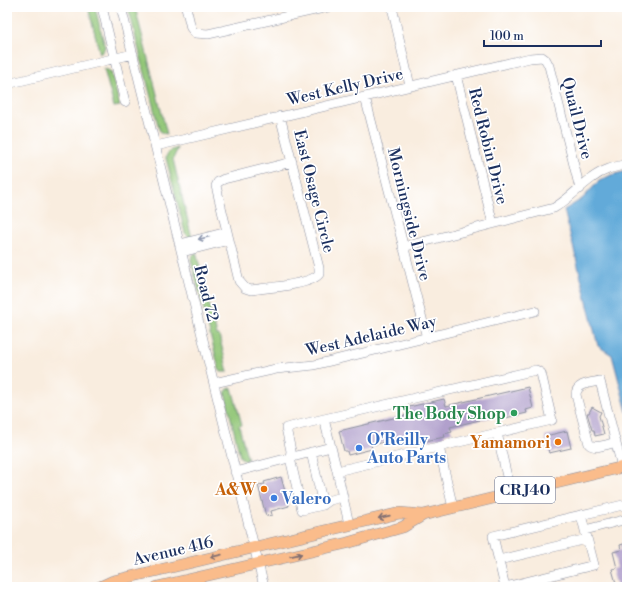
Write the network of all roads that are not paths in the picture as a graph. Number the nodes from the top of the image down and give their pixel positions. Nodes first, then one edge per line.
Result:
1 (102, 7) edge
2 (121, 7) edge
3 (186, 7) edge
4 (328, 7) edge
5 (392, 7) edge
6 (295, 11) edge
7 (133, 54) junction
8 (542, 57) joint
9 (115, 58) junction
10 (456, 75) junction
11 (7, 84) edge
12 (410, 86) junction
13 (366, 97) junction
14 (125, 102) dead end
15 (280, 116) junction
16 (156, 146) junction
17 (292, 162) junction
18 (627, 164) edge
19 (580, 189) junction
20 (493, 224) junction
21 (228, 236) junction
22 (403, 247) junction
23 (181, 248) junction
24 (535, 312) dead end
25 (427, 338) junction
26 (214, 383) junction
27 (324, 419) junction
28 (497, 433) junction
29 (616, 442) junction
30 (331, 447) junction
31 (439, 447) junction
32 (310, 452) junction
33 (290, 458) junction
34 (625, 467) edge
35 (337, 471) junction
36 (235, 472) junction
37 (511, 494) junction
38 (343, 497) junction
39 (627, 504) edge
40 (323, 506) junction
41 (453, 508) junction
42 (423, 515) junction
43 (581, 515) junction
44 (627, 519) edge
45 (349, 524) junction
46 (586, 534) junction
47 (254, 547) junction
48 (499, 560) junction
49 (258, 564) junction
50 (100, 587) edge
51 (157, 587) edge
52 (264, 587) edge

1 - 9 street
2 - 7 street, Road 72
3 - 6 street
4 - 6 street
5 - 12 street
7 - 9 street
7 - 16 street, Road 72
8 - 10 street, West Kelly Drive
8 - 19 street, Quail Drive
9 - 11 street
9 - 14 street
10 - 12 street, West Kelly Drive
10 - 20 street, Red Robin Drive
12 - 13 street, West Kelly Drive
13 - 15 street, West Kelly Drive
13 - 22 street, Morningside Drive
15 - 16 street, West Kelly Drive
15 - 17 street, East Osage Circle
16 - 23 street, Road 72
17 - 21 street
17 - 21 street, East Osage Circle
18 - 19 street
19 - 20 street
20 - 22 street
21 - 23 street
22 - 25 street, Morningside Drive
23 - 26 street, Road 72
24 - 25 street, West Adelaide Way
25 - 26 street, West Adelaide Way
26 - 36 street, Road 72
27 - 28 street
27 - 30 street
27 - 33 street
28 - 31 street
28 - 37 street
29 - 29 street
29 - 34 street
30 - 32 street
30 - 35 street
31 - 35 street
31 - 41 street
32 - 33 street
32 - 40 street
33 - 36 street
33 - 40 street
34 - 37 main road, CR J40
35 - 38 street
36 - 47 street, Road 72
37 - 41 main road, CR J40
38 - 40 street
38 - 45 street
39 - 43 street
41 - 42 main road, CR J40
42 -> 45 main road, CR J40
49 -> 42 main road, CR J40
43 - 46 street
43 - 48 street
44 - 46 street
45 - 47 main road, CR J40
46 - 48 street
46 - 48 street
47 - 49 street, Road 72
47 -> 50 main road, Avenue 416 / CR J40
49 - 51 main road, Avenue 416 / CR J40
49 - 52 street, Road 72

